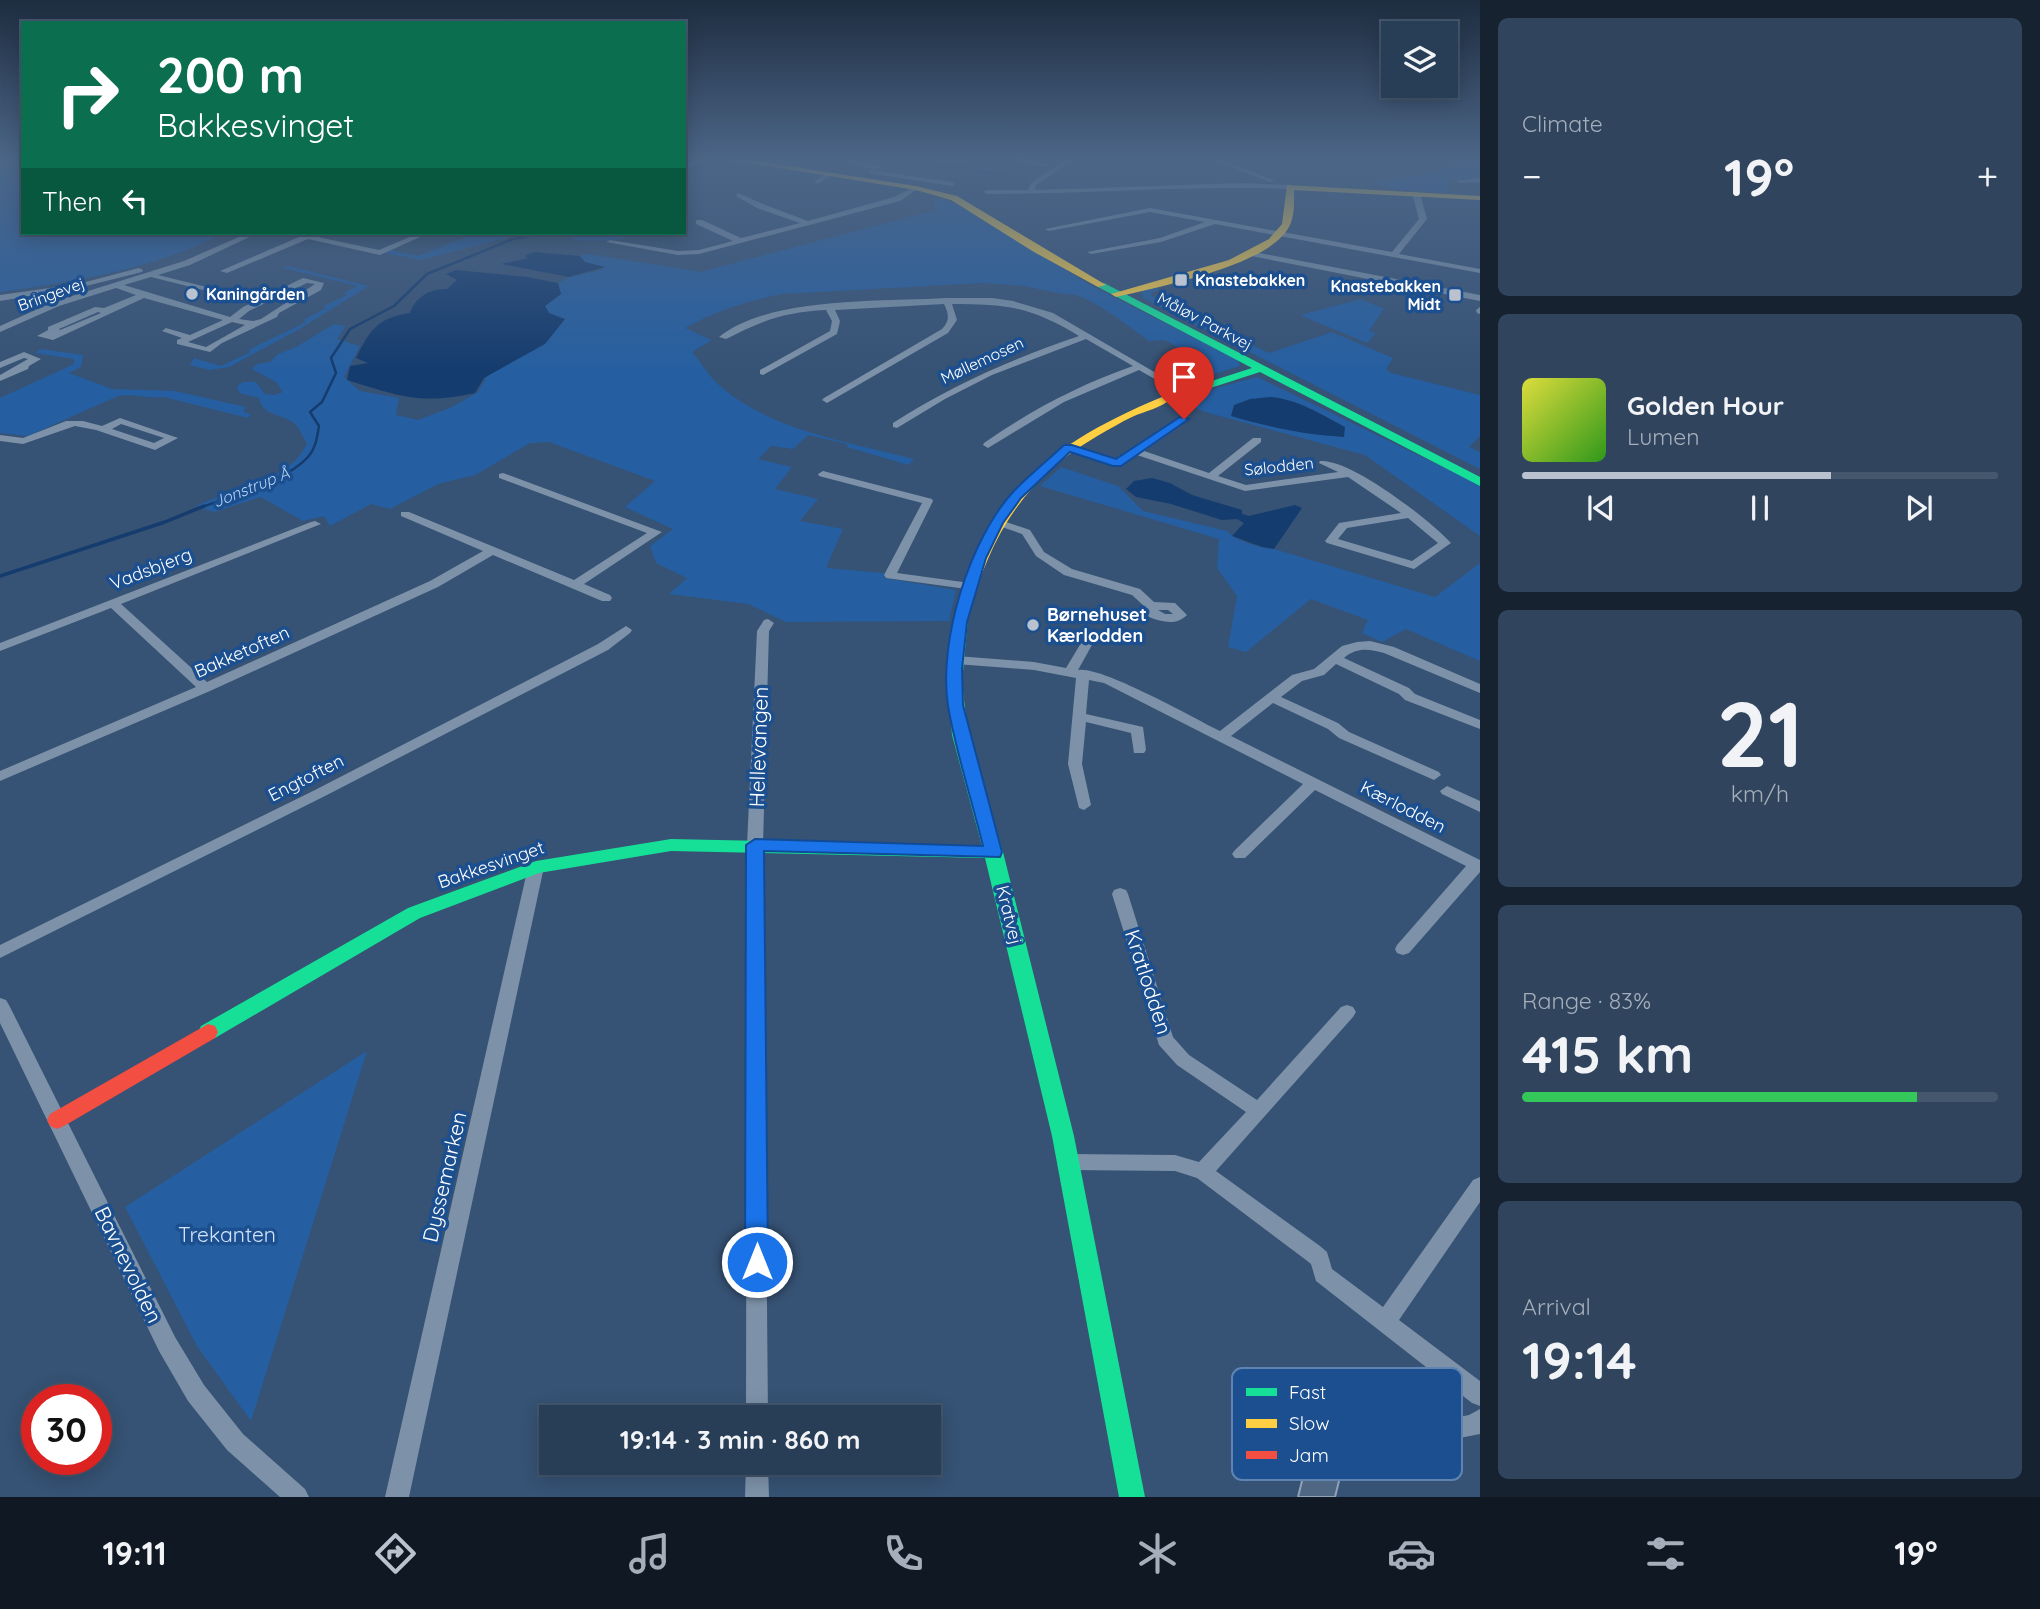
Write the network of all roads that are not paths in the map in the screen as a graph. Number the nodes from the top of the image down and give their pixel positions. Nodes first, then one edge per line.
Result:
1 (716, 230) edge
2 (782, 230) edge
3 (1005, 230) edge
4 (1191, 230) edge
5 (1258, 230) edge
6 (1283, 230) edge
7 (1414, 230) edge
8 (1281, 234) junction
9 (230, 235) edge
10 (250, 235) edge
11 (298, 235) edge
12 (329, 235) edge
13 (420, 235) edge
14 (434, 235) edge
15 (307, 237) junction
16 (318, 239) junction
17 (410, 239) junction
18 (740, 241) junction
19 (610, 242) dead end
20 (1091, 252) dead end
21 (1249, 253) junction
22 (1394, 255) junction
23 (223, 271) dead end
24 (1480, 271) edge
25 (153, 275) junction
26 (119, 286) junction
27 (212, 291) dead end
28 (1113, 292) junction
29 (144, 295) junction
30 (0, 298) edge
31 (1480, 298) edge
32 (947, 301) junction
33 (829, 307) junction
34 (104, 311) junction
35 (231, 318) junction
36 (255, 324) junction
37 (0, 329) edge
38 (166, 331) dead end
39 (1087, 336) junction
40 (190, 337) junction
41 (723, 337) dead end
42 (0, 365) edge
43 (1140, 367) junction
44 (1258, 369) junction
45 (762, 372) dead end
46 (0, 378) edge
47 (1182, 391) junction
48 (827, 400) dead end
49 (1184, 419) dead end
50 (897, 425) dead end
51 (101, 430) junction
52 (0, 438) edge
53 (1257, 440) dead end
54 (988, 445) dead end
55 (1068, 448) junction
56 (1137, 452) junction
57 (1324, 463) dead end
58 (1353, 473) junction
59 (823, 474) dead end
60 (503, 476) dead end
61 (1210, 477) junction
62 (1480, 482) edge
63 (405, 514) dead end
64 (1408, 515) junction
65 (997, 522) junction
66 (315, 524) dead end
67 (493, 550) junction
68 (575, 585) junction
69 (970, 587) junction
70 (606, 598) dead end
71 (113, 603) junction
72 (1152, 606) dead end
73 (768, 623) dead end
74 (626, 631) dead end
75 (1081, 633) dead end
76 (0, 647) edge
77 (1335, 659) junction
78 (956, 660) junction
79 (1077, 672) junction
80 (205, 688) junction
81 (1480, 689) edge
82 (1272, 698) junction
83 (1079, 716) junction
84 (1480, 725) edge
85 (1222, 737) junction
86 (1139, 750) dead end
87 (1434, 775) dead end
88 (0, 776) edge
89 (1312, 783) junction
90 (1447, 791) dead end
91 (1084, 805) dead end
92 (1480, 807) edge
93 (755, 845) junction
94 (994, 852) junction
95 (1240, 854) dead end
96 (1478, 866) edge
97 (536, 867) junction
98 (1120, 894) dead end
99 (1403, 949) dead end
100 (0, 952) edge
101 (0, 1005) edge
102 (1347, 1012) dead end
103 (1259, 1111) junction
104 (57, 1120) junction
105 (1068, 1162) junction
106 (1203, 1172) junction
107 (1480, 1186) edge
108 (1385, 1322) junction
109 (1445, 1368) edge
110 (1462, 1381) edge
111 (1480, 1395) edge
112 (757, 1405) edge
113 (1480, 1420) edge
114 (1462, 1427) edge
115 (757, 1475) edge
116 (1134, 1496) edge
117 (297, 1497) edge
118 (397, 1497) edge
119 (757, 1497) edge

1 - 18 street
2 - 18 street
3 - 28 street, Måløv Parkvej
4 - 20 street
5 - 8 street
6 - 8 street
7 - 22 street
8 - 21 street
8 - 22 street
9 - 30 street
10 - 25 street, Bringevej
11 - 15 street
12 - 16 street
13 - 17 street
14 - 17 street
15 - 16 street
15 - 23 street
16 - 17 street
18 - 19 street
21 - 28 street
21 - 31 street
22 - 24 street
25 - 26 street, Bringevej
25 - 27 street
26 - 29 street
26 - 37 street, Bringevej
28 - 44 street, Måløv Parkvej
29 - 34 street
29 - 35 street
32 - 33 street
32 - 39 street
32 - 48 street
33 - 41 street
33 - 45 street
34 - 34 street
35 - 36 street
35 - 36 street
35 - 40 street
36 - 40 street
38 - 40 street
39 - 43 street
39 - 50 street, Møllemosen
42 - 46 street
43 - 47 street
43 - 54 street
44 - 47 street, Kratvej
44 - 62 street, Måløv Parkvej
47 - 55 street, Kratvej
49 - 56 street
51 - 51 street
51 - 52 street
53 - 61 street, Sølodden
55 - 56 street
55 - 65 street, Kratvej
56 - 61 street, Sølodden
57 - 58 street, Sølodden
58 - 61 street, Sølodden
58 - 64 street, Sølodden
59 - 69 street
60 - 68 street
63 - 67 street
64 - 64 street, Sølodden
65 - 69 street, Kratvej
65 - 72 street
66 - 71 street, Vadsbjerg
67 - 68 street
67 - 80 street, Bakketoften
68 - 70 street
69 - 78 street, Kratvej
71 - 76 street, Vadsbjerg
71 - 80 street
73 - 93 street, Hellevangen
74 - 100 street, Engtoften
75 - 79 street
77 - 81 street
77 - 82 street
77 - 84 street
78 - 79 street, Kærlodden
78 - 94 street, Kratvej
79 - 83 street
79 - 85 street, Kærlodden
80 - 88 street, Bakketoften
82 - 85 street
82 - 87 street
83 - 86 street
83 - 91 street
85 - 89 street, Kærlodden
89 - 95 street
89 - 96 street, Kærlodden
90 - 92 street, Kærlodden
93 - 94 street, Bakkesvinget
93 - 97 street, Bakkesvinget
93 - 112 street, Hellevangen
94 - 105 street, Kratvej
96 - 99 street, Kærlodden
97 - 104 street, Bakkesvinget
97 - 118 street, Dyssemarken
98 - 103 street, Kratlodden
101 - 104 street, Bavnevolden
102 - 103 street
103 - 106 street
104 - 117 street, Bavnevolden
105 - 106 street
105 - 116 street, Kratvej
106 - 108 street
107 - 108 street
108 - 109 street
110 - 111 street
113 - 114 street
115 - 119 street

